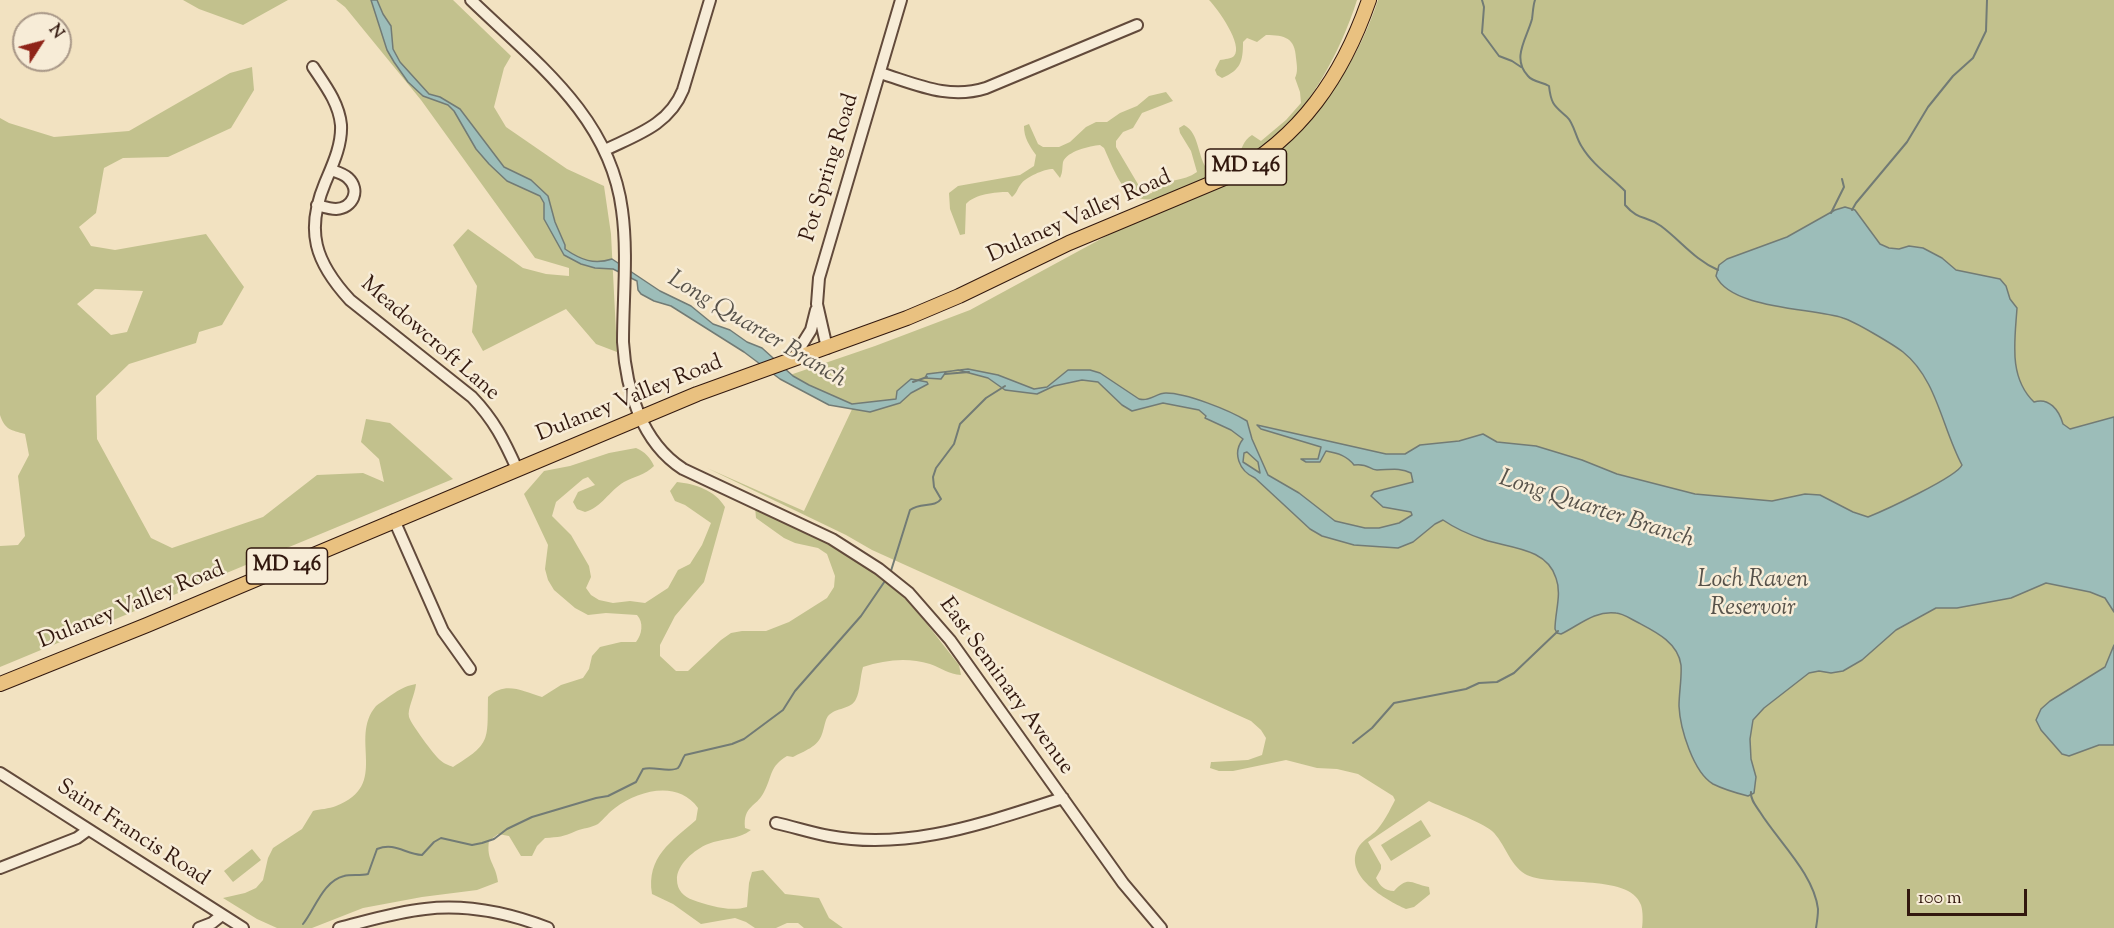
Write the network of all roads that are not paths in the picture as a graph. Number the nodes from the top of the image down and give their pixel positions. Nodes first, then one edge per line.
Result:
1 (471, 0) edge
2 (710, 0) edge
3 (901, 0) edge
4 (1369, 0) edge
5 (1137, 25) dead end
6 (313, 67) dead end
7 (880, 74) junction
8 (605, 150) junction
9 (331, 170) junction
10 (318, 205) junction
11 (817, 304) junction
12 (827, 348) junction
13 (787, 361) junction
14 (640, 417) junction
15 (517, 469) junction
16 (394, 520) junction
17 (470, 669) dead end
18 (0, 684) edge
19 (0, 773) edge
20 (1063, 798) junction
21 (776, 823) dead end
22 (88, 830) junction
23 (0, 868) edge
24 (222, 915) junction
25 (199, 928) edge
26 (243, 928) edge
27 (339, 928) edge
28 (548, 928) edge
29 (1161, 928) edge

1 - 8 street, East Seminary Avenue
2 - 8 street
3 - 7 street, Pot Spring Road
4 - 12 main road, Dulaney Valley Road / MD 146
5 - 7 street
6 - 9 street, Meadowcroft Lane
7 - 11 street, Pot Spring Road
8 - 14 street, East Seminary Avenue
9 - 10 street, Meadowcroft Lane
9 - 10 street
10 - 15 street, Meadowcroft Lane
11 - 12 street, Pot Spring Road
11 - 13 street
12 - 13 main road, Dulaney Valley Road / MD 146
13 - 14 main road, Dulaney Valley Road / MD 146
14 - 15 main road, Dulaney Valley Road / MD 146
14 - 20 street, East Seminary Avenue
15 - 16 main road, Dulaney Valley Road / MD 146
16 - 17 street
16 - 18 main road, Dulaney Valley Road / MD 146
19 - 22 street, Saint Francis Road
20 - 21 street
20 - 29 street, East Seminary Avenue
22 - 23 street
22 - 24 street, Saint Francis Road
24 - 25 street
24 - 26 street, Saint Francis Road
27 - 28 street

